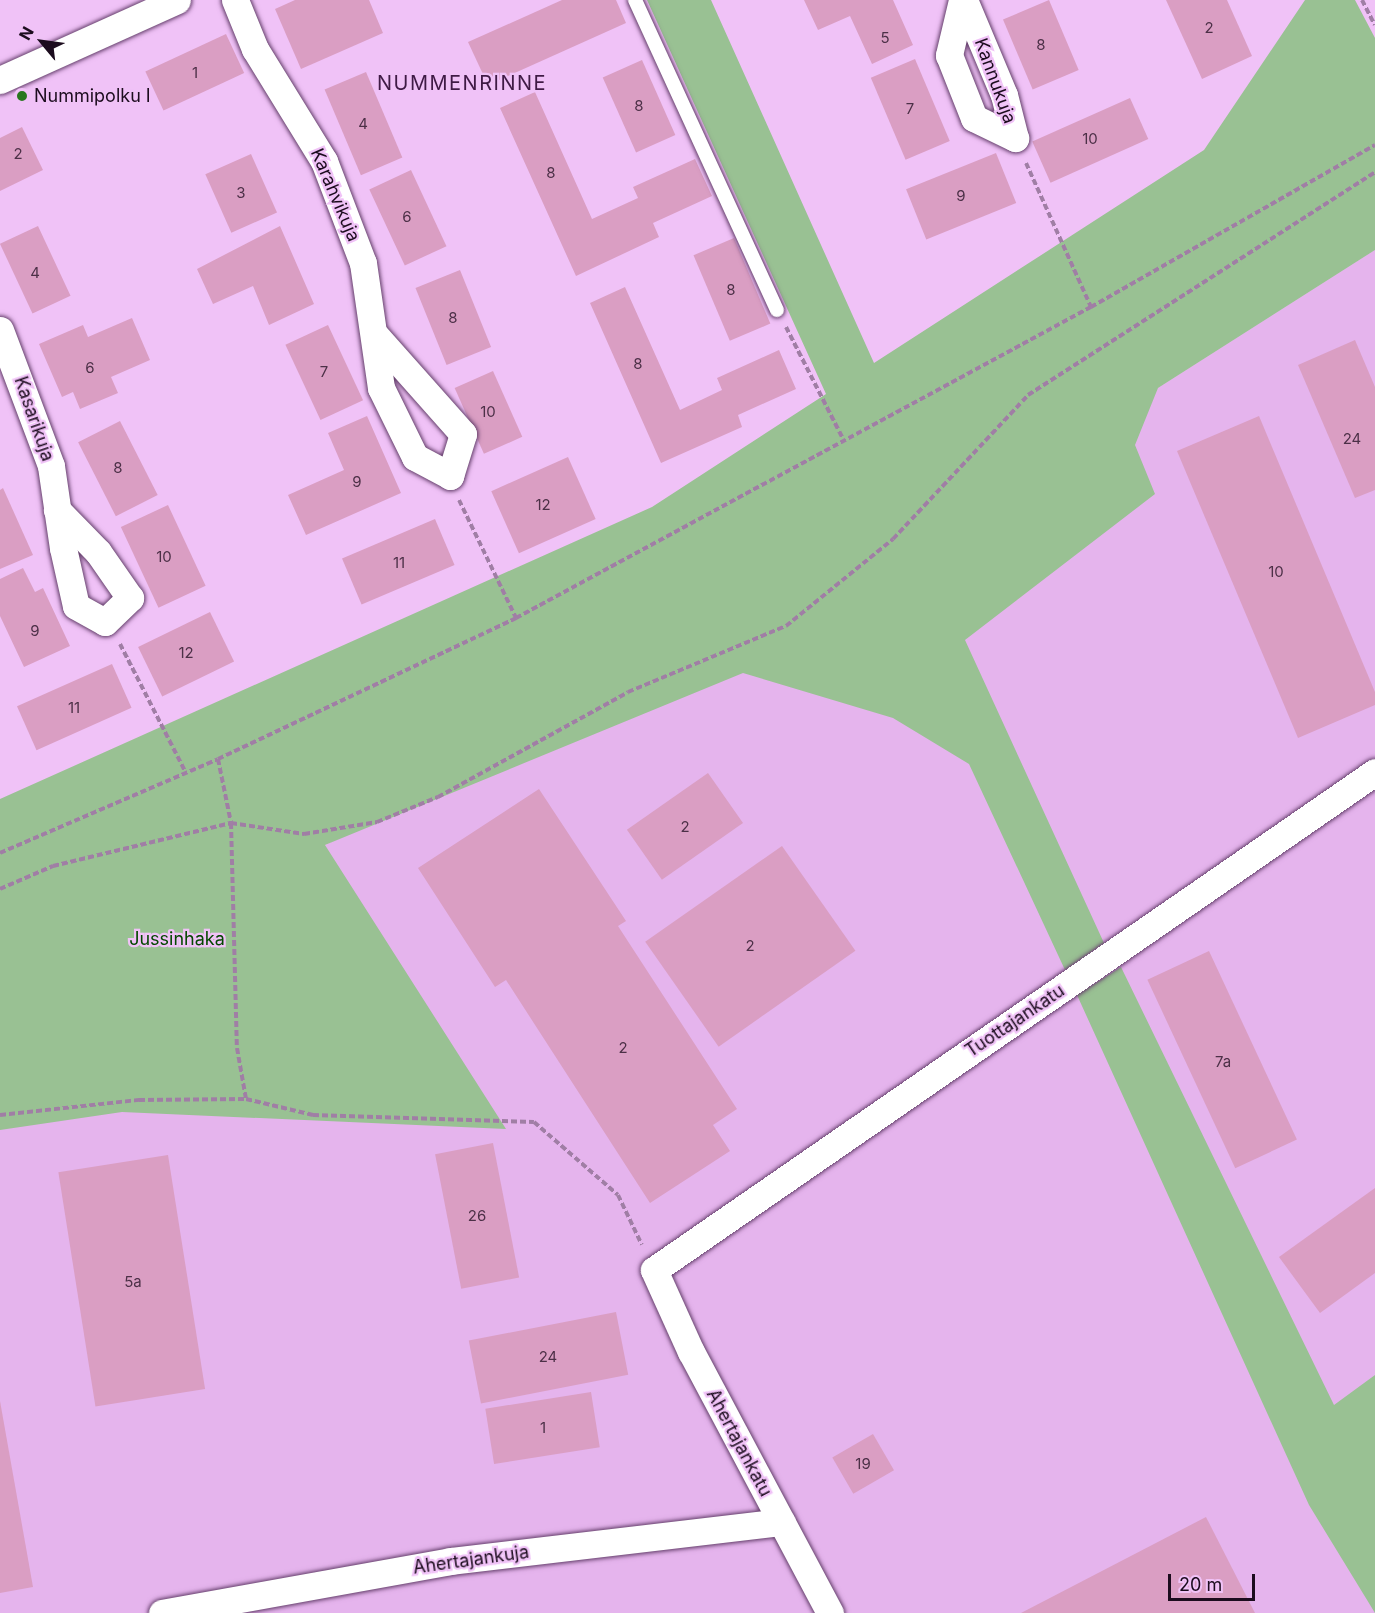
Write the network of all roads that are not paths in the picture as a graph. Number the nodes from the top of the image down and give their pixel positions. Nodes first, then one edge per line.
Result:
1 (177, 0) edge
2 (235, 0) edge
3 (634, 0) edge
4 (963, 0) edge
5 (0, 80) edge
6 (777, 310) road end
7 (0, 330) edge
8 (376, 336) junction
9 (57, 510) junction
10 (1375, 772) edge
11 (654, 1270) joint
12 (782, 1522) junction
13 (162, 1613) edge
14 (830, 1613) edge

1 - 5 street
2 - 8 street, Karahvikuja
3 - 6 lane
4 - 4 street, Kannukuja
7 - 9 street, Kasarikuja
8 - 8 street, Karahvikuja
9 - 9 street, Kasarikuja
10 - 11 street, Tuottajankatu
11 - 12 street, Ahertajankatu
12 - 13 street, Ahertajankuja
12 - 14 street, Ahertajankatu

